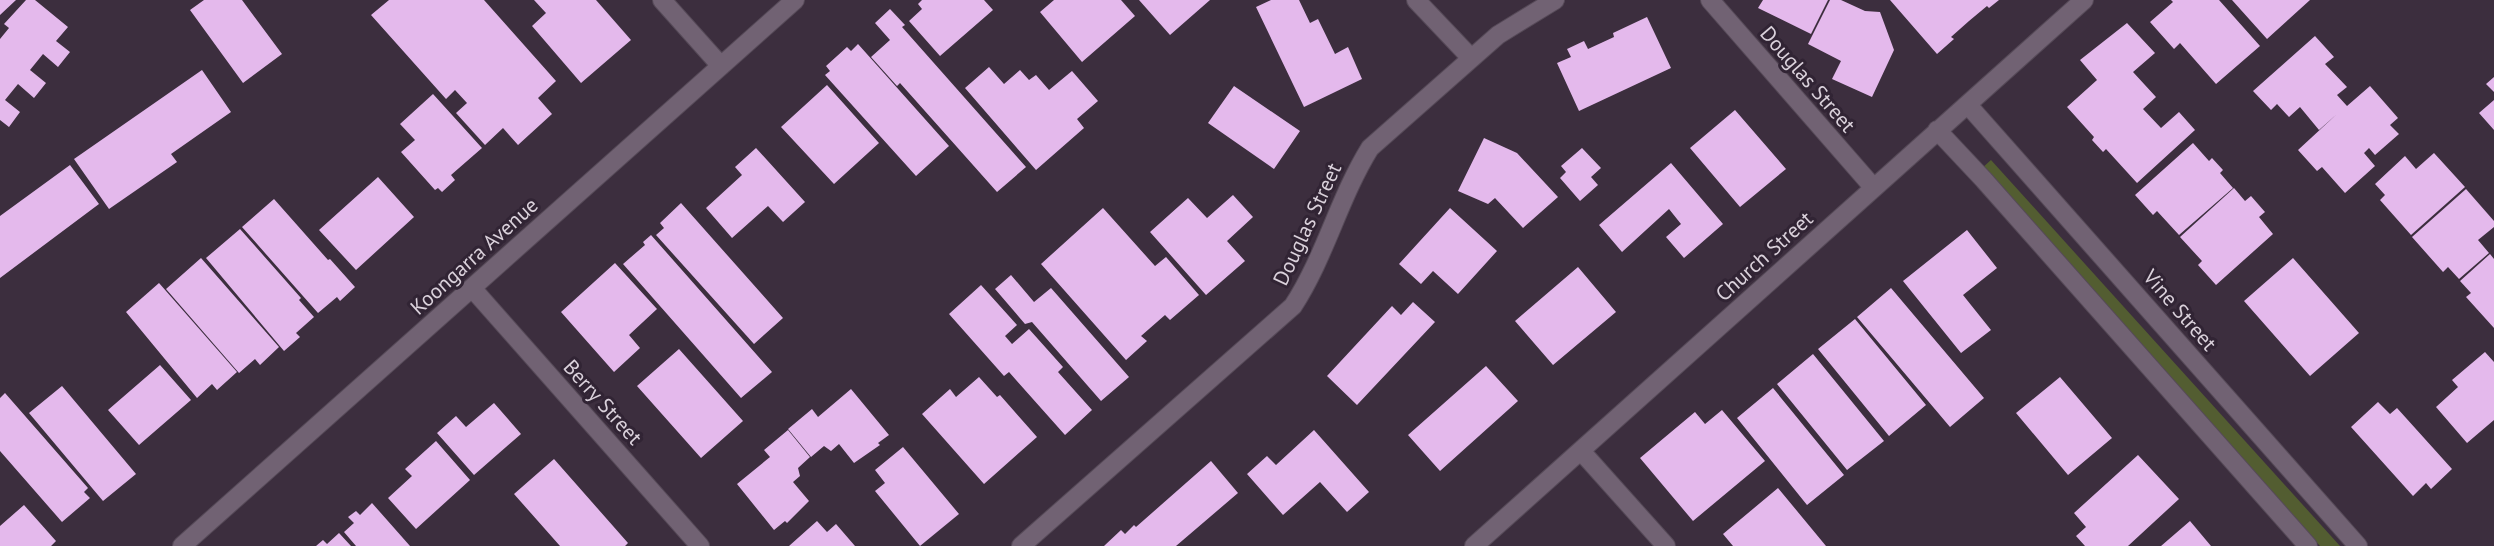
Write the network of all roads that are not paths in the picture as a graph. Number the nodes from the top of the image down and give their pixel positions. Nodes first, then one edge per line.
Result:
1 (662, 0) edge
2 (795, 0) edge
3 (1416, 0) edge
4 (1555, 0) edge
5 (1710, 0) edge
6 (2084, 0) edge
7 (1471, 58) junction
8 (721, 66) junction
9 (1968, 105) junction
10 (1937, 130) junction
11 (1873, 187) junction
12 (472, 288) junction
13 (1581, 451) junction
14 (182, 546) edge
15 (700, 546) edge
16 (1021, 546) edge
17 (1474, 546) edge
18 (1666, 546) edge
19 (2308, 546) edge
20 (2358, 546) edge

1 - 8 street
2 - 8 street, Koongarra Avenue
3 - 7 street
4 - 7 street, Douglas Street
5 - 11 street, Douglas Street
6 - 9 street, Church Street
7 - 16 street, Douglas Street
8 - 12 street, Koongarra Avenue
9 - 10 street, Church Street
9 - 20 street, Vine Street
10 - 11 street, Church Street
10 - 19 street
11 - 13 street, Church Street
12 - 14 street, Koongarra Avenue
12 - 15 street, Berry Street
13 - 17 street, Church Street
13 - 18 street

